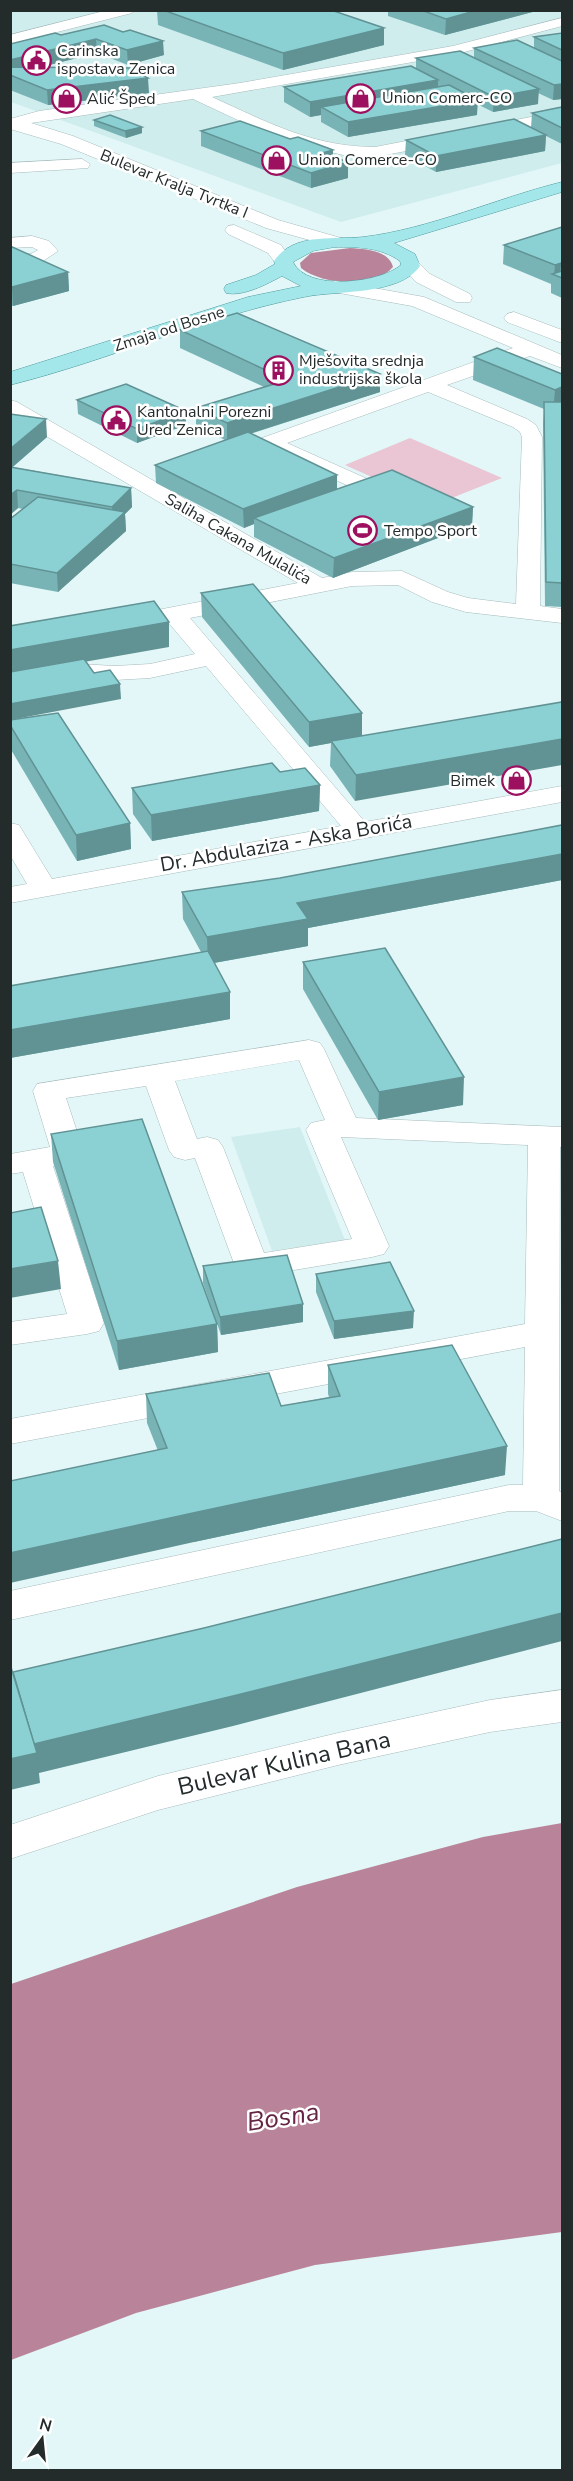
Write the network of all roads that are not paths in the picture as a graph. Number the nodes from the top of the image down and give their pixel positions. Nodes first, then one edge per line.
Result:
1 (127, 10) edge
2 (562, 22) edge
3 (10, 40) edge
4 (194, 94) junction
5 (562, 116) edge
6 (12, 123) edge
7 (82, 164) junction
8 (10, 168) edge
9 (125, 182) dead end
10 (562, 187) edge
11 (220, 224) dead end
12 (335, 242) junction
13 (359, 242) junction
14 (10, 243) edge
15 (427, 251) dead end
16 (10, 259) edge
17 (283, 264) junction
18 (411, 265) junction
19 (332, 286) junction
20 (479, 304) dead end
21 (500, 313) dead end
22 (562, 337) edge
23 (44, 349) dead end
24 (530, 349) junction
25 (562, 362) edge
26 (10, 378) edge
27 (429, 385) junction
28 (10, 406) edge
29 (364, 486) edge
30 (319, 586) junction
31 (528, 613) junction
32 (174, 614) junction
33 (562, 616) edge
34 (104, 627) edge
35 (211, 658) junction
36 (10, 682) edge
37 (562, 794) edge
38 (358, 830) junction
39 (10, 831) edge
40 (43, 887) junction
41 (10, 895) edge
42 (157, 1075) junction
43 (344, 1127) junction
44 (553, 1137) edge
45 (23, 1162) edge
46 (542, 1332) junction
47 (10, 1334) edge
48 (10, 1432) edge
49 (552, 1503) edge
50 (10, 1606) edge
51 (562, 1706) edge
52 (10, 1842) edge

1 - 3 street
2 - 4 street
4 - 5 street
4 - 6 street
6 - 7 street, Bulevar Kralja Tvrtka I
6 - 12 street, Bulevar Kralja Tvrtka I
7 - 8 street
7 - 9 street, Bulevar Kralja Tvrtka I
10 - 13 main road, Zmaja od Bosne
11 - 17 street, Bulevar Kralja Tvrtka I
12 - 13 main road, Zmaja od Bosne
12 - 17 main road, Zmaja od Bosne
13 - 18 main road, Zmaja od Bosne
14 - 16 street
15 - 18 main road, Zmaja od Bosne
17 - 19 main road, Zmaja od Bosne
17 - 23 main road, Zmaja od Bosne
18 - 19 main road, Zmaja od Bosne
18 - 20 street
19 - 24 street
19 - 26 main road, Zmaja od Bosne
21 - 22 street
24 - 25 street
24 - 27 street
27 - 29 street
27 - 31 street
28 - 30 street, Saliha Cakana Mulalića
30 - 31 street
30 - 32 street, Saliha Cakana Mulalića
31 - 33 street
32 - 34 street, Saliha Cakana Mulalića
32 - 35 street
35 - 36 street
35 - 38 street
37 - 38 street, Dr. Abdulaziza - Aska Borića
38 - 40 street, Dr. Abdulaziza - Aska Borića
39 - 40 street
40 - 41 street, Dr. Abdulaziza - Aska Borića
42 - 43 street
42 - 43 street
42 - 45 street
43 - 44 street
44 - 46 street
45 - 47 street
46 - 48 street
46 - 49 street
49 - 50 street
51 - 52 street, Bulevar Kulina Bana

